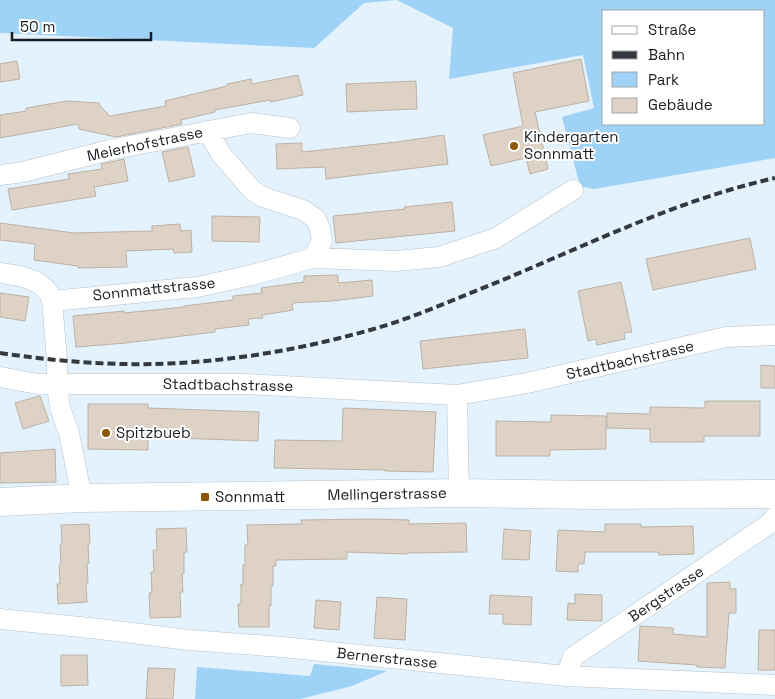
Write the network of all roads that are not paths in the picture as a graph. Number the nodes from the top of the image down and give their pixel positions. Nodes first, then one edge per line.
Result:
1 (290, 128) dead end
2 (208, 131) junction
3 (0, 175) edge
4 (573, 190) dead end
5 (313, 258) junction
6 (0, 273) edge
7 (52, 301) junction
8 (775, 335) edge
9 (0, 377) edge
10 (57, 385) junction
11 (457, 395) junction
12 (459, 492) junction
13 (775, 494) edge
14 (82, 498) junction
15 (0, 502) edge
16 (775, 517) edge
17 (0, 620) edge
18 (566, 676) junction
19 (775, 684) edge

1 - 2 street, Meierhofstrasse
2 - 3 street, Meierhofstrasse
2 - 5 street
4 - 5 street, Sonnmattstrasse
5 - 7 street, Sonnmattstrasse
6 - 7 street
7 - 10 street
8 - 11 street, Stadtbachstrasse
9 - 10 street, Stadtbachstrasse
10 - 11 street, Stadtbachstrasse
10 - 14 street
11 - 12 street
12 - 13 main road, Mellingerstrasse
12 - 14 main road, Mellingerstrasse
14 - 15 main road, Mellingerstrasse
16 - 18 street, Bergstrasse
17 - 18 street, Bernerstrasse
18 - 19 street, Bernerstrasse

